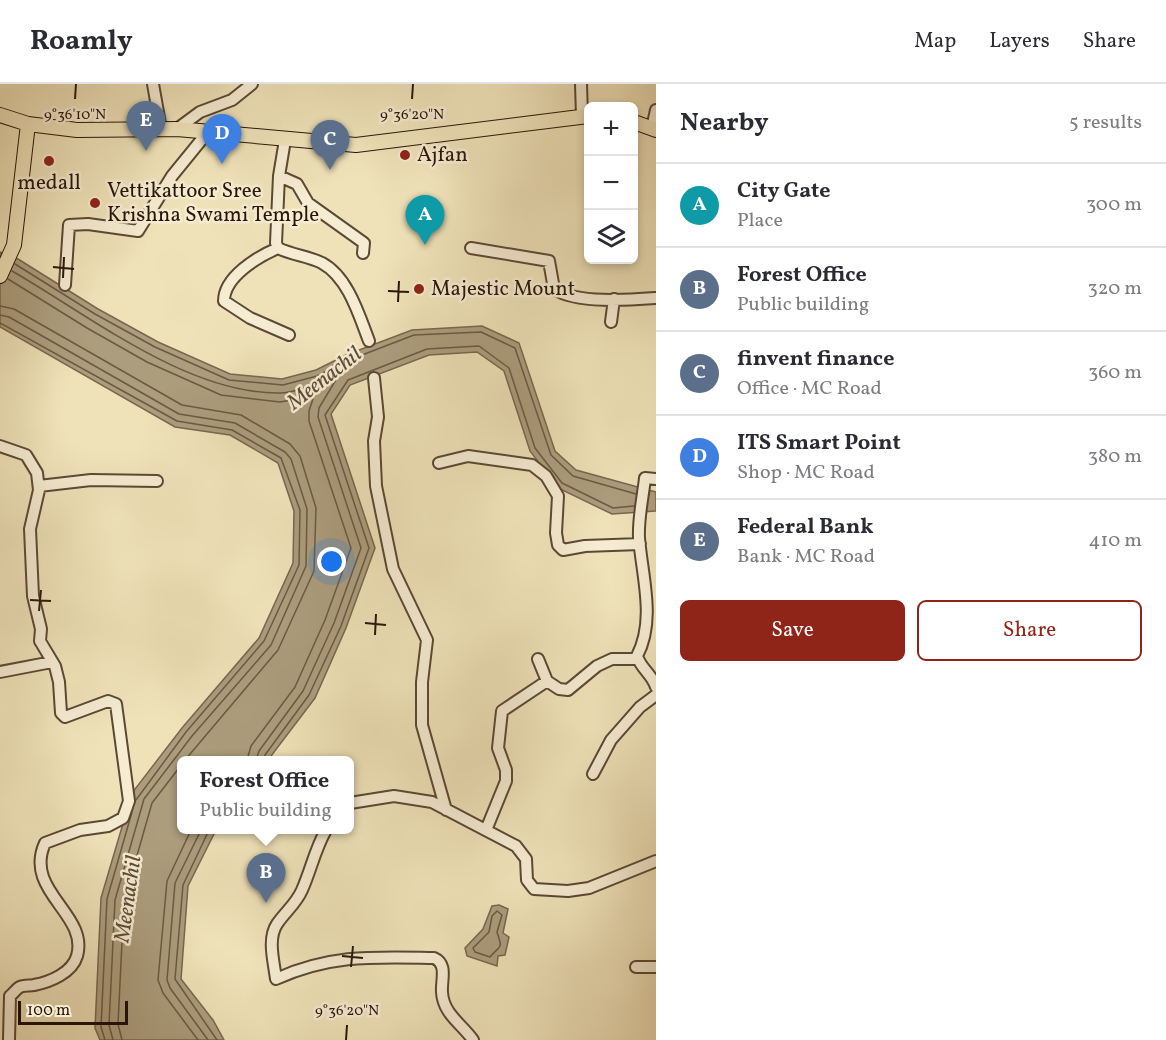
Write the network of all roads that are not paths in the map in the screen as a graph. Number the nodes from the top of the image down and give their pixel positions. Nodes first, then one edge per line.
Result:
1 (153, 84) edge
2 (252, 84) edge
3 (581, 84) edge
4 (584, 108) edge
5 (656, 110) edge
6 (0, 115) edge
7 (584, 116) edge
8 (28, 124) junction
9 (638, 124) edge
10 (161, 129) junction
11 (177, 129) junction
12 (654, 129) edge
13 (207, 133) junction
14 (285, 140) junction
15 (279, 176) junction
16 (278, 248) junction
17 (471, 248) dead end
18 (363, 253) dead end
19 (0, 276) edge
20 (65, 285) dead end
21 (656, 298) edge
22 (614, 299) junction
23 (610, 322) dead end
24 (289, 335) dead end
25 (369, 341) dead end
26 (374, 378) dead end
27 (0, 446) edge
28 (439, 463) dead end
29 (656, 479) edge
30 (157, 481) dead end
31 (39, 486) junction
32 (640, 544) junction
33 (538, 659) dead end
34 (638, 660) junction
35 (52, 662) junction
36 (0, 672) edge
37 (547, 681) junction
38 (656, 687) edge
39 (656, 695) edge
40 (593, 774) dead end
41 (354, 802) edge
42 (446, 810) junction
43 (486, 830) junction
44 (324, 834) edge
45 (656, 861) edge
46 (636, 967) dead end
47 (656, 967) edge
48 (9, 1040) edge
49 (472, 1040) edge

1 - 10 street
2 - 11 street
3 - 4 street
5 - 12 street
6 - 8 main road
7 - 14 main road
8 - 10 main road
8 - 19 main road
9 - 12 main road
10 - 11 main road
11 - 13 main road
13 - 14 main road
13 - 20 street
14 - 15 street
15 - 16 street
15 - 18 street
16 - 24 street
16 - 25 street
17 - 22 street
21 - 22 street
22 - 23 street
26 - 42 street
27 - 31 street
28 - 32 street
29 - 32 street
30 - 31 street
31 - 35 street
32 - 34 street
33 - 37 street
34 - 37 street
34 - 38 street
35 - 36 street
35 - 48 street
37 - 43 street
39 - 40 street
41 - 42 street
42 - 43 street
43 - 45 street
44 - 49 street
46 - 47 street

